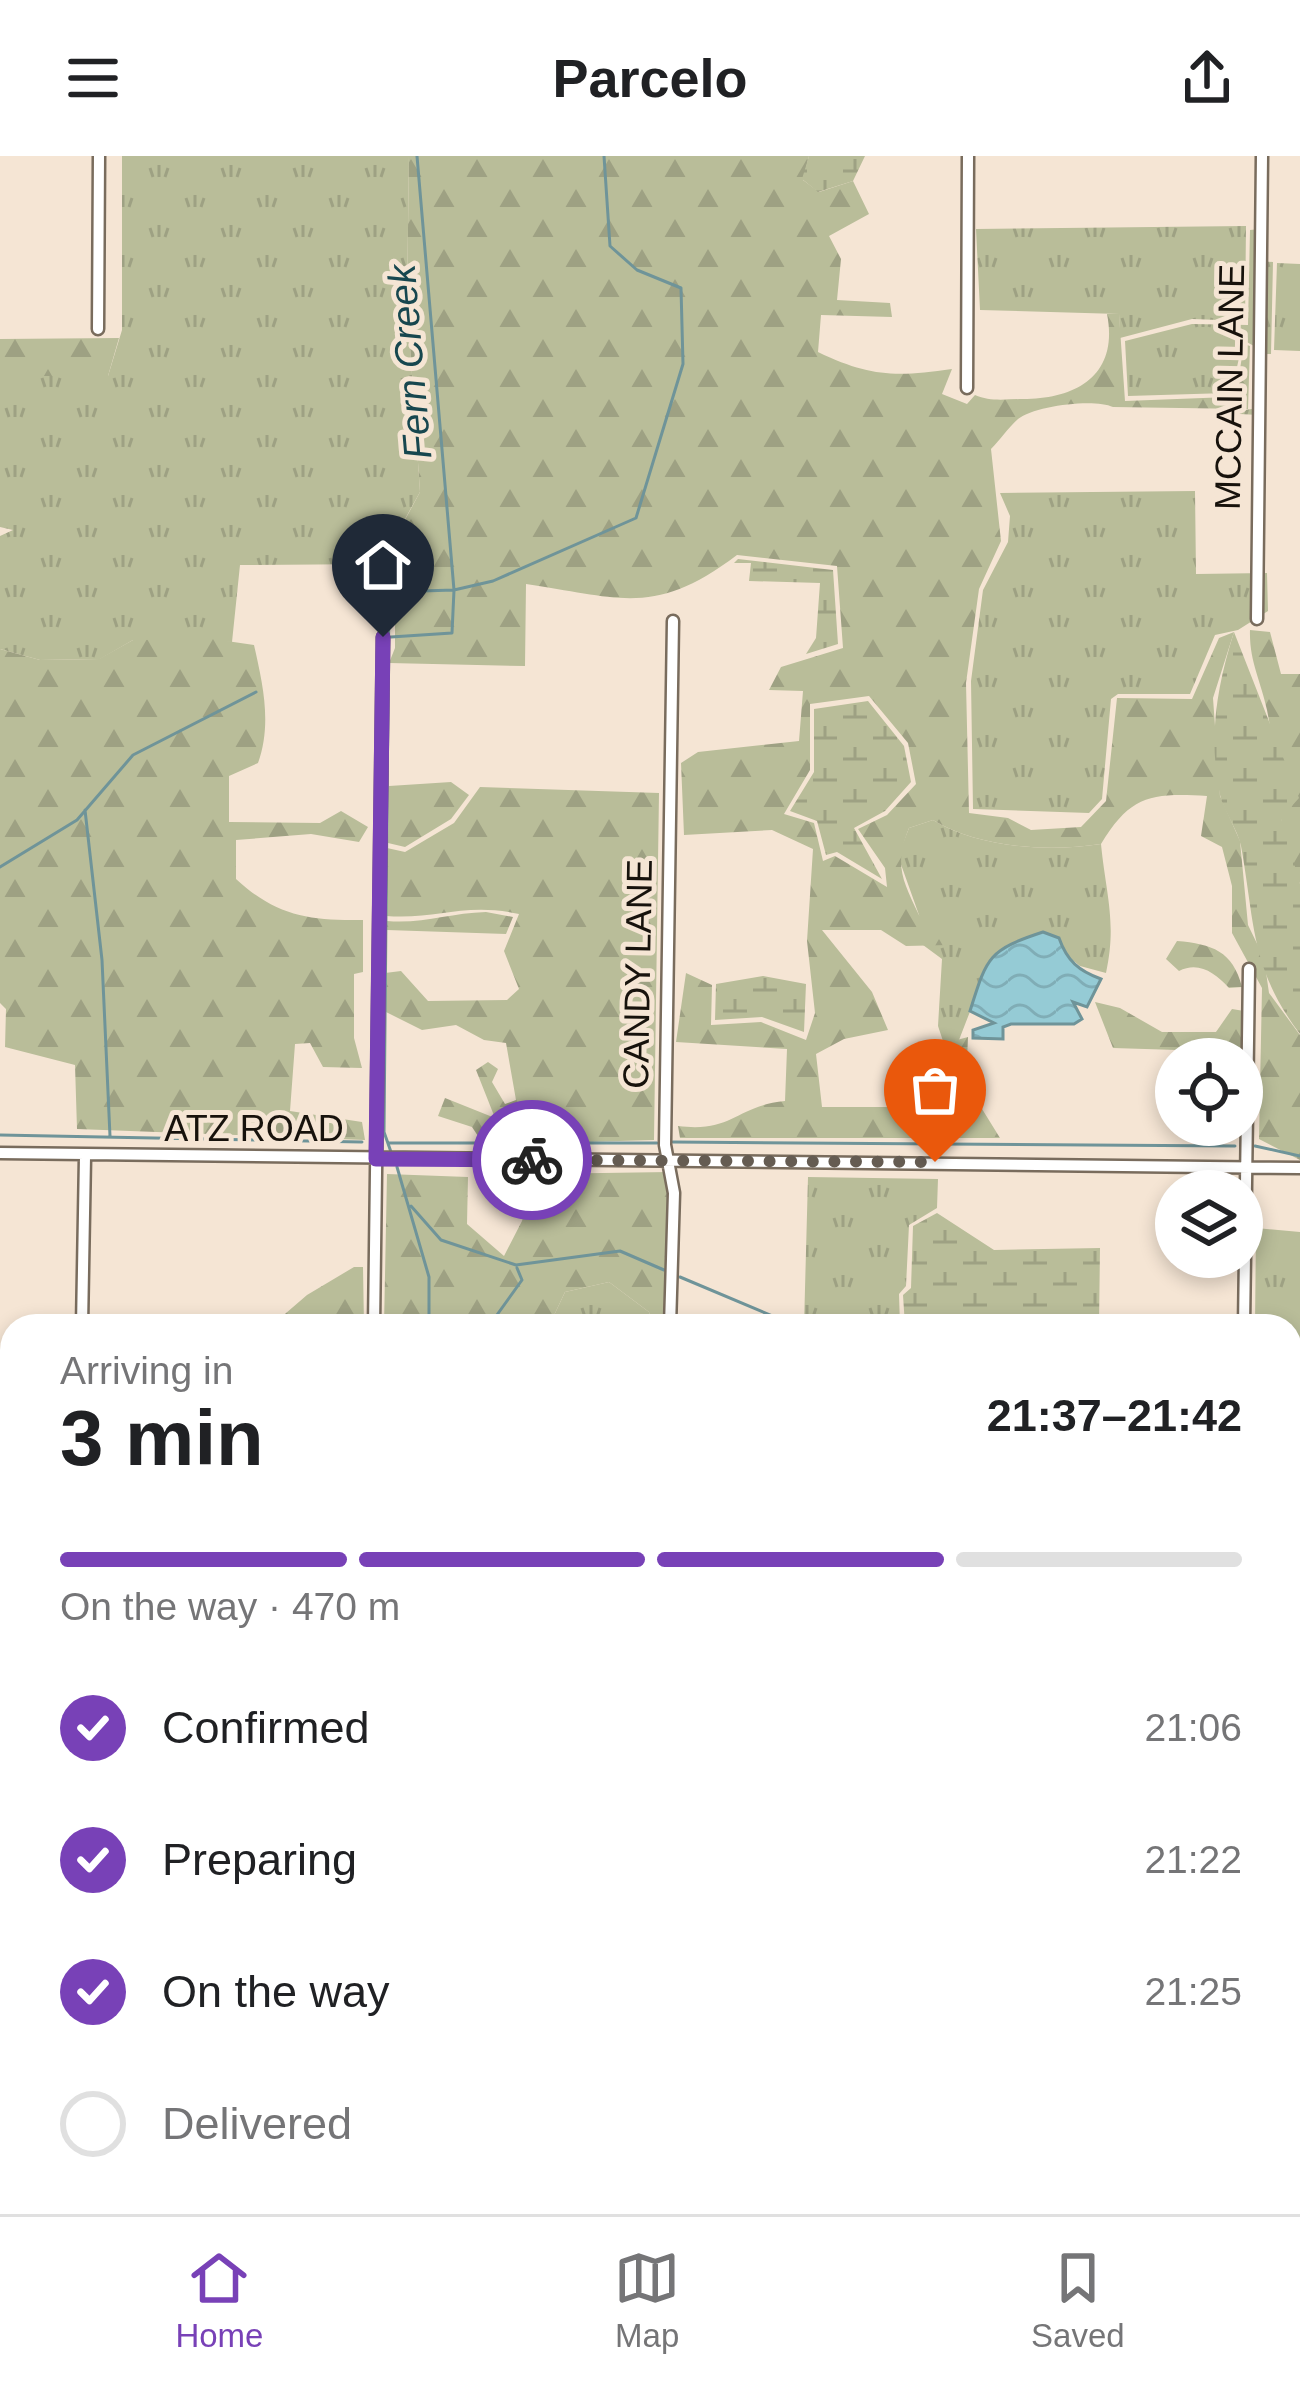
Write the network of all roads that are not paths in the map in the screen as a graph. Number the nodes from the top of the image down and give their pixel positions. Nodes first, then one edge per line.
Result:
1 (99, 156) edge
2 (968, 156) edge
3 (1262, 156) edge
4 (98, 329) dead end
5 (967, 388) dead end
6 (1257, 619) dead end
7 (673, 621) dead end
8 (383, 637) dead end
9 (1249, 969) dead end
10 (0, 1154) edge
11 (85, 1157) junction
12 (376, 1159) junction
13 (666, 1160) junction
14 (1246, 1167) junction
15 (1300, 1168) edge
16 (82, 1314) edge
17 (374, 1314) edge
18 (671, 1314) edge
19 (1244, 1314) edge

1 - 4 street
2 - 5 street
3 - 6 street, MCCAIN LANE
7 - 13 street, CANDY LANE
8 - 12 street
9 - 14 street
10 - 11 street, ATZ ROAD
11 - 12 street, ATZ ROAD
11 - 16 street
12 - 13 street, ATZ ROAD
12 - 17 street
13 - 14 street, ATZ ROAD
13 - 18 street, CANDY LANE
14 - 15 street, ATZ ROAD
14 - 19 street

